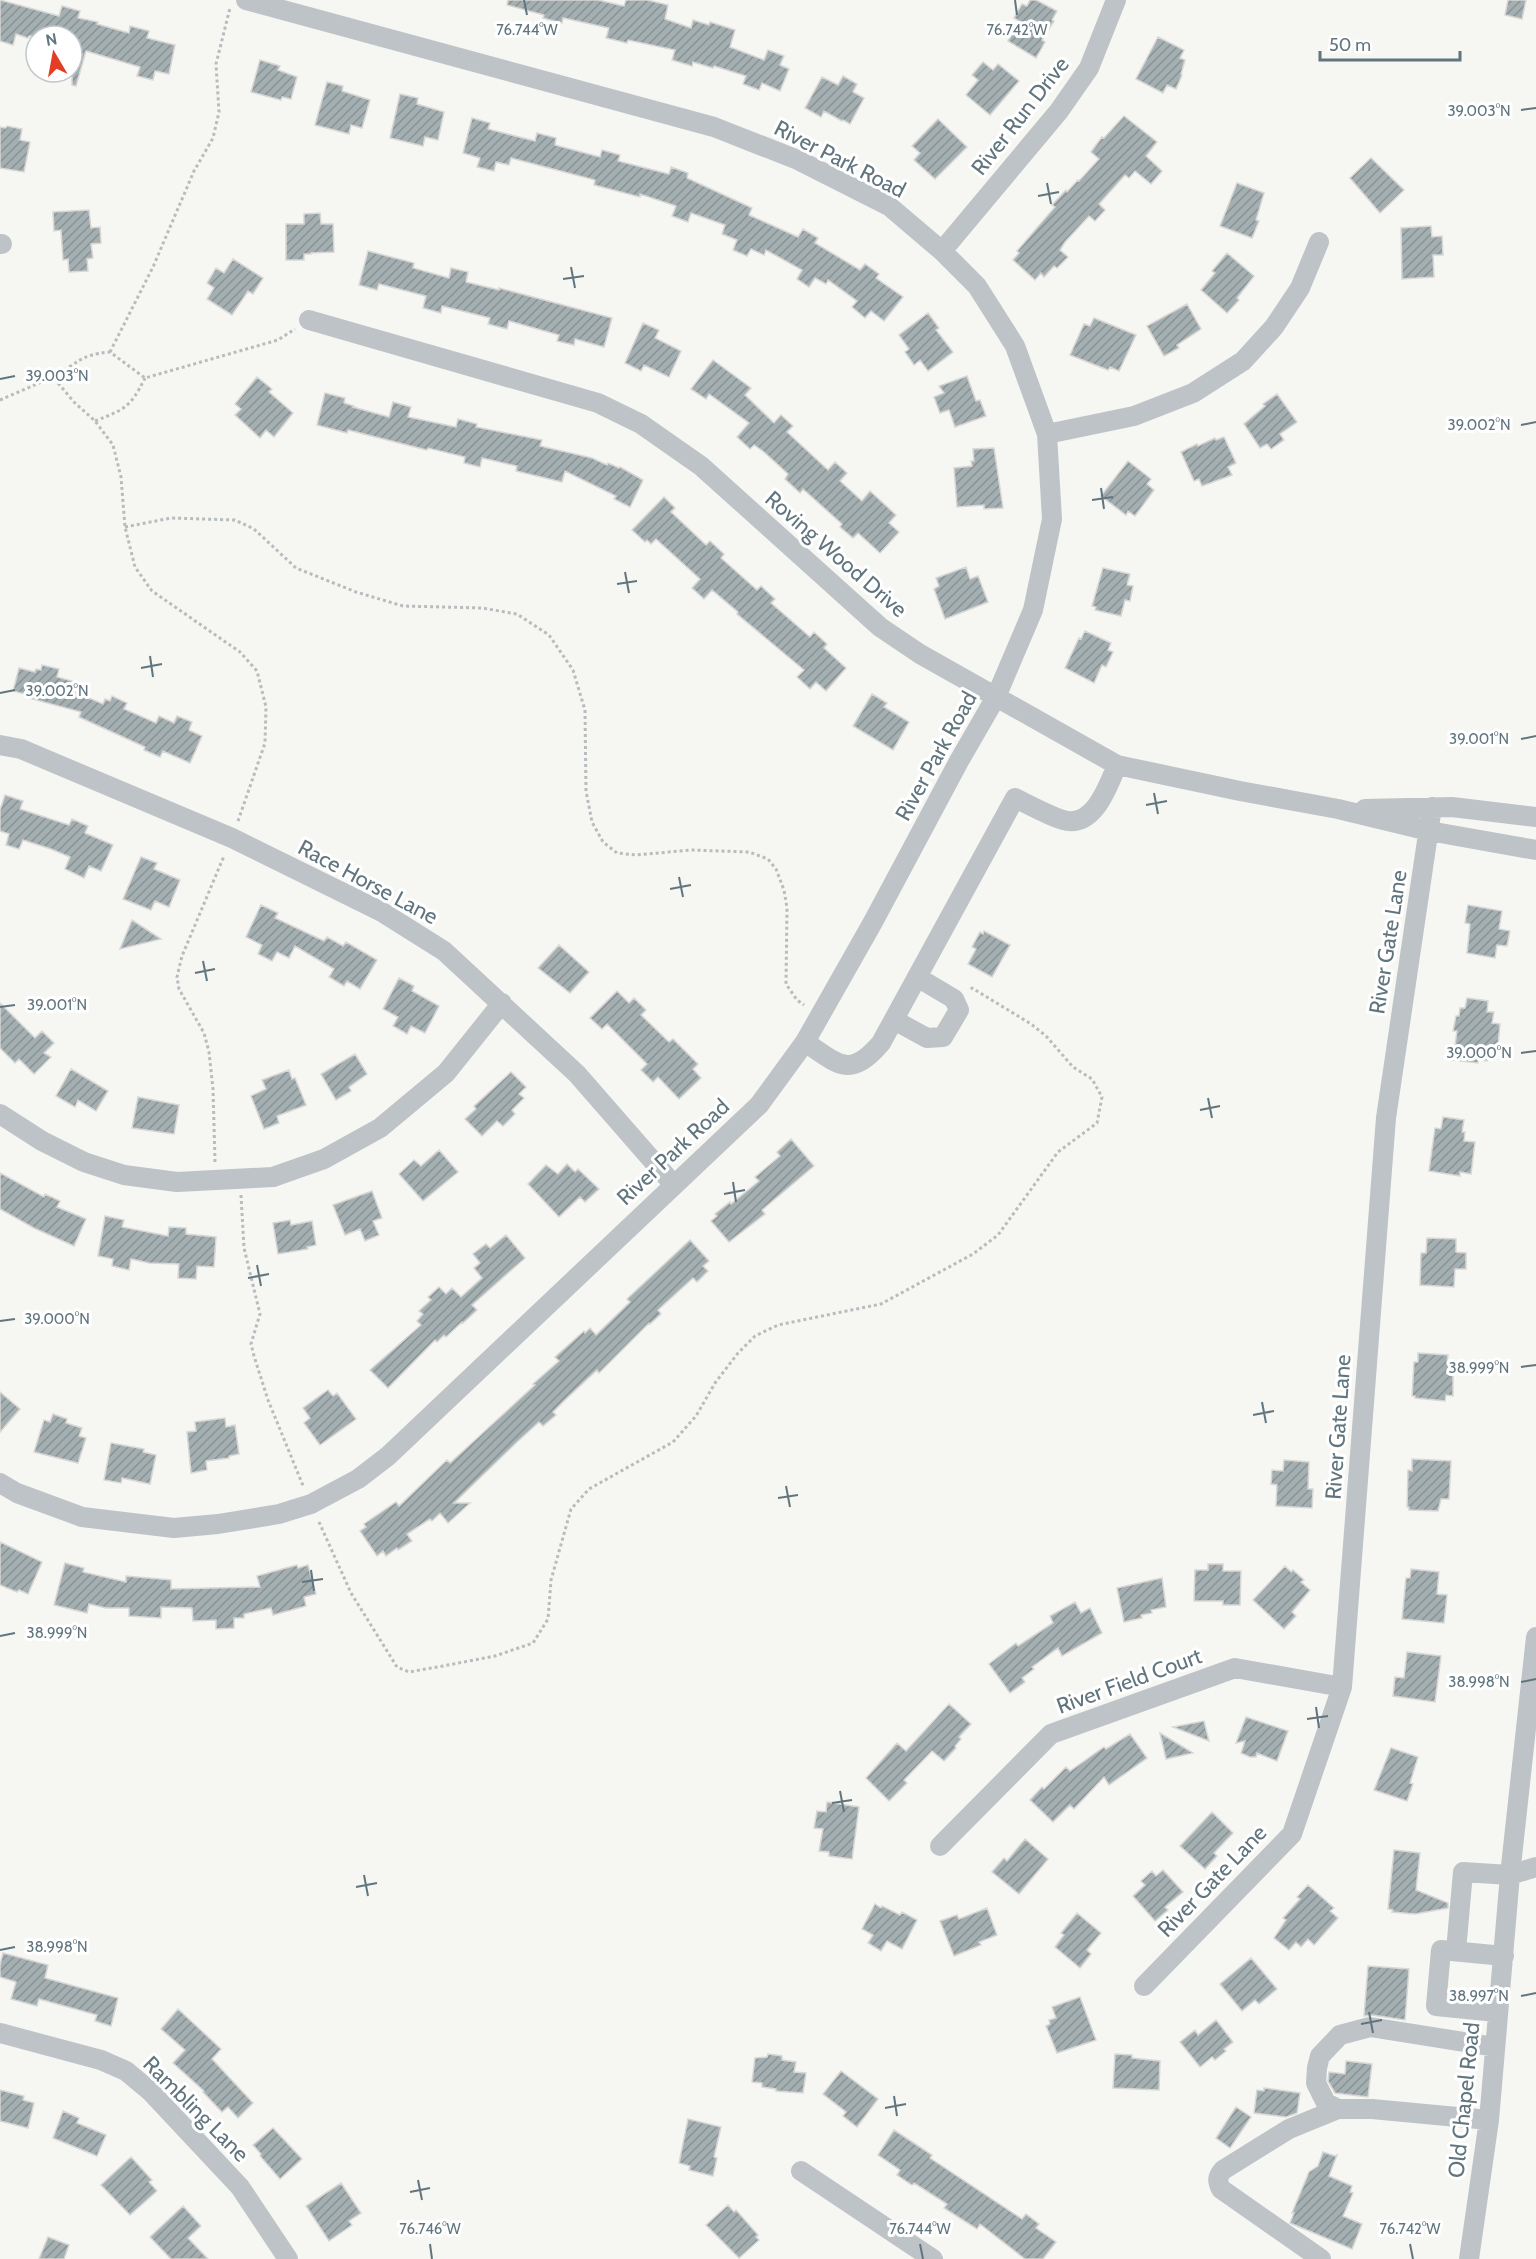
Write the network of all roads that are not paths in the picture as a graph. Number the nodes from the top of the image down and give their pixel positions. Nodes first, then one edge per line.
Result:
1 (246, 0) edge
2 (1116, 0) edge
3 (1318, 242) dead end
4 (942, 251) junction
5 (309, 320) road end
6 (1047, 434) junction
7 (996, 697) junction
8 (0, 745) edge
9 (1117, 765) junction
10 (1432, 807) junction
11 (1338, 810) junction
12 (1536, 817) edge
13 (1430, 831) junction
14 (1536, 850) edge
15 (917, 977) junction
16 (502, 1003) junction
17 (894, 1020) junction
18 (805, 1042) junction
19 (0, 1113) edge
20 (673, 1184) junction
21 (0, 1483) edge
22 (1536, 1637) edge
23 (1342, 1687) junction
24 (940, 1846) dead end
25 (1536, 1867) edge
26 (1510, 1875) junction
27 (1456, 1951) junction
28 (1504, 1956) junction
29 (1144, 1986) dead end
30 (1497, 2012) junction
31 (0, 2033) edge
32 (1495, 2047) junction
33 (1338, 2109) junction
34 (1488, 2120) junction
35 (801, 2171) dead end
36 (288, 2259) edge
37 (933, 2259) edge
38 (1321, 2259) edge
39 (1469, 2259) edge

1 - 4 street, River Park Road
2 - 4 street, River Run Drive
3 - 6 street
4 - 6 street, River Park Road
5 - 7 street, Roving Wood Drive
6 - 7 street, River Park Road
7 - 9 street, Roving Wood Drive
7 - 18 street, River Park Road
8 - 16 street, Race Horse Lane
9 - 11 street, Roving Wood Drive
9 - 15 street
10 - 11 street, Roving Wood Drive
10 - 12 street, Roving Wood Drive
10 - 13 street, River Gate Lane
11 - 13 street, Roving Wood Drive
13 - 14 street, Roving Wood Drive
13 - 23 street, River Gate Lane
15 - 17 street
15 - 17 street
16 - 19 street
16 - 20 street, Race Horse Lane
17 - 18 street
18 - 20 street, River Park Road
20 - 21 street, River Park Road
22 - 26 street, Old Chapel Road
23 - 24 street, River Field Court
23 - 29 street, River Gate Lane
25 - 26 street
26 - 27 street
26 - 28 street, Old Chapel Road
27 - 28 street
27 - 30 street
28 - 30 street, Old Chapel Road
30 - 32 street, Old Chapel Road
31 - 36 street, Rambling Lane
32 - 33 street
32 - 34 street, Old Chapel Road
33 - 34 street
33 - 38 street
34 - 39 street, Old Chapel Road
35 - 37 street

